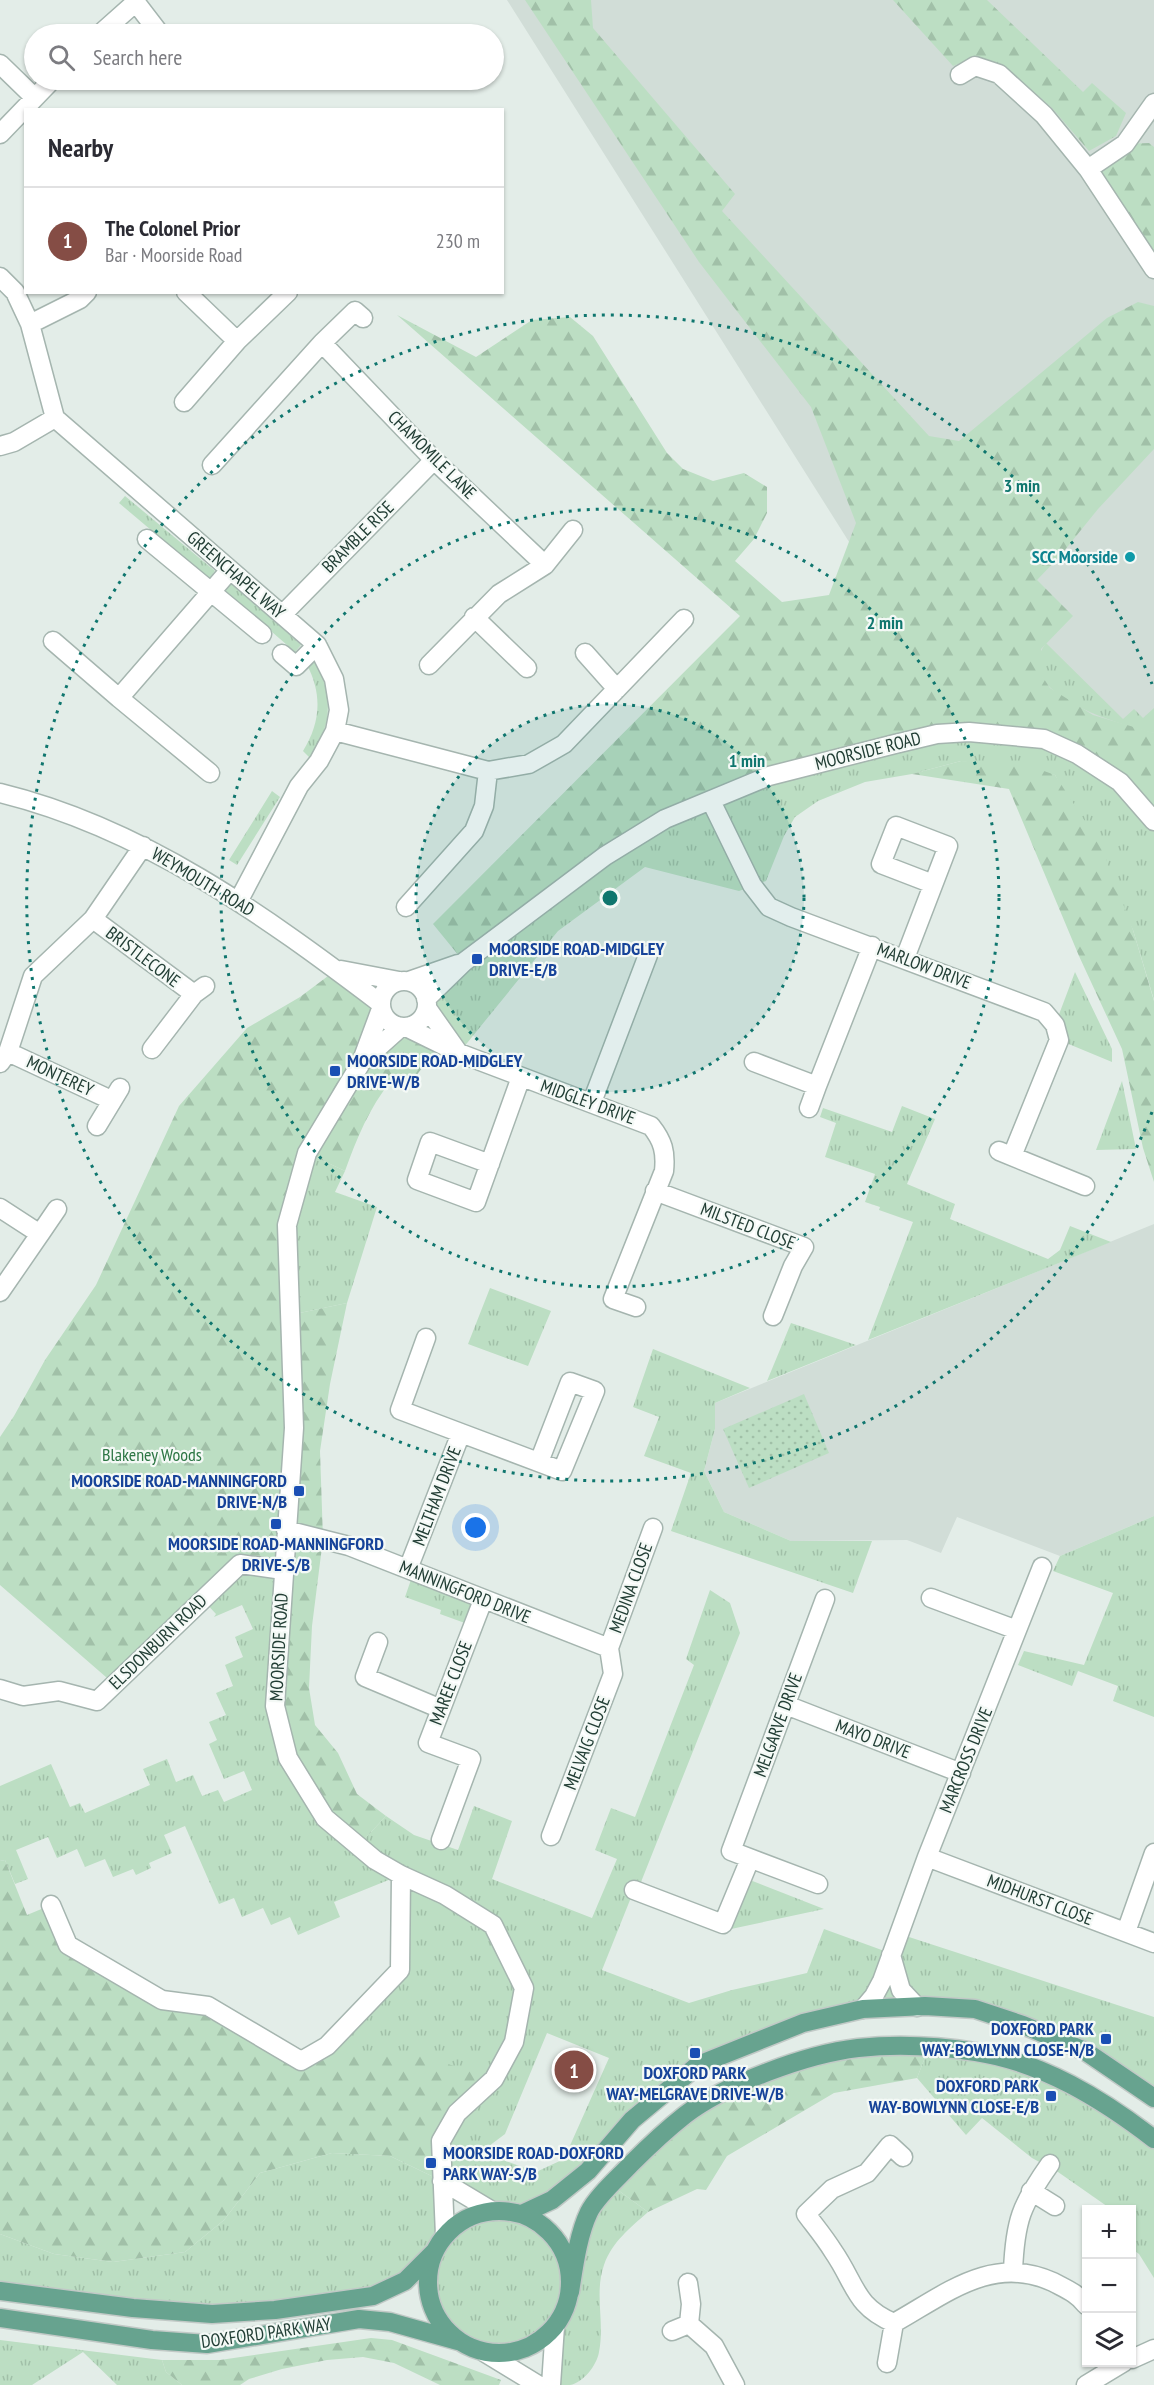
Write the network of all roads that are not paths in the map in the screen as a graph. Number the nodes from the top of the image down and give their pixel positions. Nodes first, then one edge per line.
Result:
1 (135, 1) edge
2 (111, 24) edge
3 (152, 24) edge
4 (0, 64) edge
5 (960, 75) dead end
6 (24, 87) edge
7 (27, 90) edge
8 (41, 90) edge
9 (34, 97) junction
10 (1154, 103) edge
11 (0, 134) edge
12 (1088, 169) junction
13 (1154, 269) edge
14 (0, 277) edge
15 (85, 294) edge
16 (188, 294) edge
17 (285, 294) edge
18 (363, 318) dead end
19 (30, 324) junction
20 (237, 341) junction
21 (322, 343) junction
22 (184, 402) dead end
23 (55, 418) junction
24 (0, 446) edge
25 (434, 460) junction
26 (212, 465) dead end
27 (573, 530) dead end
28 (147, 539) dead end
29 (545, 564) junction
30 (230, 570) junction
31 (211, 591) junction
32 (283, 614) junction
33 (474, 617) junction
34 (684, 619) dead end
35 (262, 634) dead end
36 (53, 641) dead end
37 (317, 645) junction
38 (585, 653) dead end
39 (282, 654) dead end
40 (429, 665) dead end
41 (527, 668) dead end
42 (617, 689) junction
43 (119, 698) junction
44 (335, 731) junction
45 (488, 771) junction
46 (210, 773) dead end
47 (0, 793) edge
48 (711, 801) junction
49 (1154, 821) edge
50 (142, 846) junction
51 (933, 884) dead end
52 (239, 900) junction
53 (406, 907) dead end
54 (93, 919) junction
55 (872, 946) junction
56 (648, 955) dead end
57 (905, 958) junction
58 (464, 962) junction
59 (336, 970) junction
60 (404, 981) junction
61 (427, 1003) junction
62 (380, 1006) junction
63 (404, 1027) junction
64 (152, 1049) dead end
65 (459, 1053) junction
66 (4, 1057) edge
67 (754, 1062) dead end
68 (362, 1063) junction
69 (521, 1077) junction
70 (817, 1086) junction
71 (592, 1102) junction
72 (809, 1108) dead end
73 (97, 1126) dead end
74 (490, 1164) dead end
75 (1085, 1186) dead end
76 (655, 1191) junction
77 (0, 1208) edge
78 (57, 1209) dead end
79 (40, 1234) junction
80 (0, 1292) edge
81 (636, 1307) dead end
82 (773, 1316) dead end
83 (426, 1338) dead end
84 (461, 1433) junction
85 (539, 1462) dead end
86 (653, 1528) dead end
87 (286, 1530) junction
88 (1042, 1567) dead end
89 (408, 1569) junction
90 (283, 1570) junction
91 (931, 1598) dead end
92 (825, 1599) dead end
93 (483, 1600) junction
94 (1017, 1630) junction
95 (378, 1642) dead end
96 (609, 1648) junction
97 (0, 1689) edge
98 (786, 1705) junction
99 (441, 1709) junction
100 (961, 1773) junction
101 (551, 1836) dead end
102 (441, 1840) dead end
103 (1154, 1853) edge
104 (927, 1857) junction
105 (750, 1859) junction
106 (401, 1875) junction
107 (818, 1884) dead end
108 (634, 1890) dead end
109 (51, 1905) dead end
110 (1126, 1932) junction
111 (1154, 1943) edge
112 (891, 1953) junction
113 (916, 2007) junction
114 (862, 2009) junction
115 (1154, 2098) edge
116 (1154, 2139) edge
117 (891, 2146) dead end
118 (1050, 2164) dead end
119 (442, 2181) junction
120 (1031, 2191) junction
121 (1055, 2206) dead end
122 (492, 2211) junction
123 (522, 2214) junction
124 (446, 2235) junction
125 (435, 2251) junction
126 (1013, 2271) junction
127 (688, 2283) dead end
128 (0, 2291) edge
129 (570, 2292) junction
130 (1082, 2300) edge
131 (0, 2318) edge
132 (894, 2323) junction
133 (555, 2326) junction
134 (458, 2341) junction
135 (1154, 2349) edge
136 (484, 2352) junction
137 (1136, 2357) edge
138 (887, 2363) dead end
139 (1116, 2367) edge
140 (538, 2385) edge
141 (551, 2385) edge
142 (735, 2385) edge
143 (1086, 2385) edge

1 - 2 street
1 - 3 street
4 - 6 street
5 - 12 street
7 - 9 street
8 - 9 street
9 - 11 street
10 - 12 street
12 - 13 street
14 - 19 street
15 - 19 street
16 - 20 street
17 - 20 street
18 - 21 street
19 - 23 street
20 - 22 street
21 - 25 street, CHAMOMILE LANE
21 - 26 street
23 - 24 street
23 - 30 street, GREENCHAPEL WAY
25 - 29 street, CHAMOMILE LANE
25 - 32 street, BRAMBLE RISE
27 - 29 street
28 - 31 street
29 - 33 street
30 - 31 street
30 - 32 street, GREENCHAPEL WAY
31 - 35 street
31 - 43 street
32 - 37 street, GREENCHAPEL WAY
33 - 40 street
33 - 41 street
34 - 42 street
36 - 43 street
37 - 39 street
37 - 44 street, GREENCHAPEL WAY
38 - 42 street
42 - 45 street
43 - 46 street
44 - 45 street
44 - 52 street, GREENCHAPEL WAY
45 - 53 street
47 - 50 street, WEYMOUTH ROAD
48 - 49 street, MOORSIDE ROAD
48 - 55 street, MARLOW DRIVE
48 - 58 street, MOORSIDE ROAD
50 - 52 street, WEYMOUTH ROAD
50 - 54 street
51 - 57 street
52 - 59 street, WEYMOUTH ROAD
54 - 64 street, BRISTLECONE
54 - 66 street
55 - 57 street, MARLOW DRIVE
55 - 70 street
56 - 71 street
57 - 75 street, MARLOW DRIVE
58 - 60 street
58 - 61 street, MOORSIDE ROAD
59 - 60 street, WEYMOUTH ROAD
59 - 62 street
60 - 61 street
60 - 62 street, MOORSIDE ROAD
61 - 63 street, MOORSIDE ROAD
61 - 65 street
62 - 63 street
62 - 68 street, MOORSIDE ROAD
63 - 65 street, MIDGLEY DRIVE
63 - 68 street, MOORSIDE ROAD
65 - 69 street, MIDGLEY DRIVE
66 - 73 street, MONTEREY
67 - 70 street
68 - 87 street, MOORSIDE ROAD
69 - 71 street, MIDGLEY DRIVE
69 - 74 street
70 - 72 street
71 - 76 street, MIDGLEY DRIVE
76 - 81 street, MIDGLEY DRIVE
76 - 82 street, MILSTED CLOSE
77 - 79 street
78 - 79 street
79 - 80 street
83 - 84 street
84 - 85 street, MELTHAM DRIVE
84 - 89 street, MELTHAM DRIVE
86 - 96 street, MEDINA CLOSE
87 - 89 street, MANNINGFORD DRIVE
87 - 90 street, MOORSIDE ROAD
88 - 94 street, MARCROSS DRIVE
89 - 93 street, MANNINGFORD DRIVE
90 - 97 street, ELSDONBURN ROAD
90 - 106 street, MOORSIDE ROAD
91 - 94 street
92 - 98 street, MELGARVE DRIVE
93 - 96 street, MANNINGFORD DRIVE
93 - 99 street, MAREE CLOSE
94 - 100 street, MARCROSS DRIVE
95 - 99 street
96 - 101 street, MELVAIG CLOSE
98 - 100 street, MAYO DRIVE
98 - 105 street, MELGARVE DRIVE
99 - 102 street, MAREE CLOSE
100 - 104 street, MARCROSS DRIVE
103 - 110 street
104 - 110 street, MIDHURST CLOSE
104 - 112 street, MARCROSS DRIVE
105 - 107 street
105 - 108 street
106 - 109 street
106 - 119 street, MOORSIDE ROAD
110 - 111 street, MIDHURST CLOSE
112 - 113 street
112 - 114 street, MARCROSS DRIVE
113 - 114 main road
113 - 115 main road
114 - 123 main road
116 - 129 main road, DOXFORD PARK WAY
117 - 132 street
118 - 120 street
119 - 122 street
119 - 124 street, MOORSIDE ROAD
120 - 121 street
120 - 126 street
122 - 123 main road, DOXFORD PARK WAY
122 - 124 main road, DOXFORD PARK WAY
123 - 129 main road, DOXFORD PARK WAY
124 - 125 main road, DOXFORD PARK WAY
125 - 128 main road, DOXFORD PARK WAY
125 - 134 main road, DOXFORD PARK WAY
126 - 130 street
126 - 132 street
127 - 142 street
129 - 133 main road, DOXFORD PARK WAY
131 - 134 main road, DOXFORD PARK WAY
132 - 138 street
133 - 136 main road, DOXFORD PARK WAY
133 - 141 street
134 - 136 main road, DOXFORD PARK WAY
135 - 137 street
136 - 140 street
139 - 143 street

